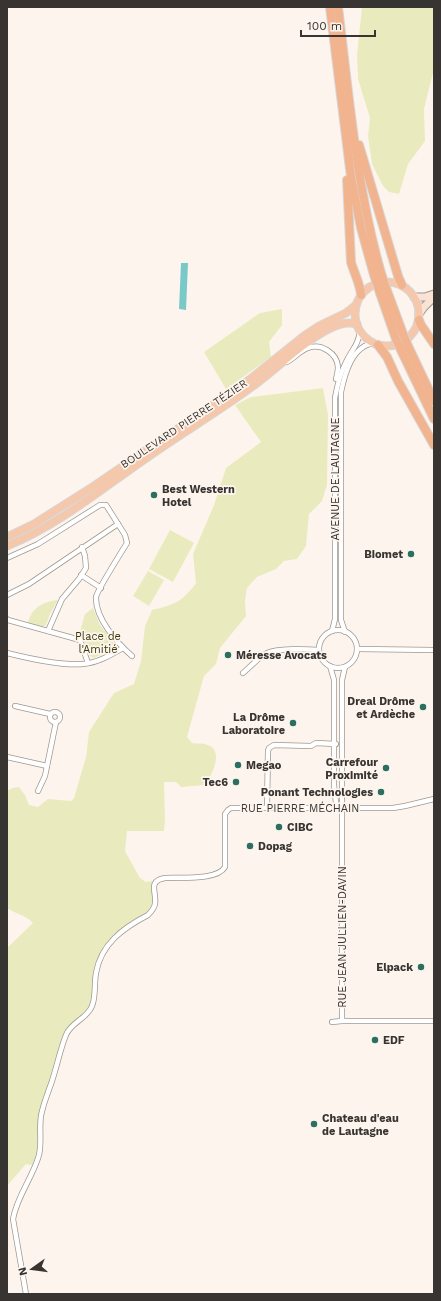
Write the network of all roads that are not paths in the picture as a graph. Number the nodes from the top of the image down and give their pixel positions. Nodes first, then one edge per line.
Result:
1 (330, 7) edge
2 (338, 7) edge
3 (343, 119) junction
4 (352, 122) junction
5 (378, 274) junction
6 (402, 285) junction
7 (434, 294) edge
8 (362, 295) junction
9 (414, 296) junction
10 (434, 297) edge
11 (356, 305) junction
12 (419, 319) junction
13 (358, 327) junction
14 (376, 344) junction
15 (434, 345) edge
16 (405, 348) junction
17 (278, 367) junction
18 (335, 398) junction
19 (434, 401) edge
20 (434, 419) edge
21 (434, 445) edge
22 (118, 524) junction
23 (7, 537) edge
24 (7, 546) edge
25 (82, 547) junction
26 (7, 558) edge
27 (81, 575) junction
28 (101, 588) junction
29 (7, 595) edge
30 (7, 619) edge
31 (332, 631) junction
32 (48, 632) junction
33 (345, 632) junction
34 (123, 648) junction
35 (357, 649) junction
36 (319, 650) junction
37 (434, 650) edge
38 (7, 653) edge
39 (132, 656) dead end
40 (88, 663) junction
41 (330, 666) junction
42 (345, 667) junction
43 (243, 673) dead end
44 (15, 706) dead end
45 (50, 714) junction
46 (56, 722) junction
47 (334, 744) junction
48 (342, 744) junction
49 (7, 757) edge
50 (47, 766) junction
51 (38, 791) dead end
52 (434, 799) edge
53 (268, 808) junction
54 (341, 808) junction
55 (342, 1021) junction
56 (434, 1021) edge
57 (332, 1022) dead end
58 (26, 1294) edge

1 - 3 highway
2 - 4 highway
3 - 5 highway
3 - 8 highway
4 - 5 highway
4 - 6 highway
5 - 16 highway, bridge
6 - 8 main road
6 - 9 main road
7 - 9 main road
8 - 11 main road
9 - 12 main road
10 - 12 main road
11 - 13 main road
11 - 23 main road, BOULEVARD PIERRE TÉZIER
12 - 14 main road
12 - 15 highway
13 - 14 main road
13 - 17 main road, BOULEVARD PIERRE TÉZIER
13 - 18 street, AVENUE DE LAUTAGNE
14 - 21 highway
14 - 33 street, AVENUE DE LAUTAGNE
16 - 19 highway
16 - 20 highway
17 - 18 street
17 - 24 main road, BOULEVARD PIERRE TÉZIER
18 - 31 street, AVENUE DE LAUTAGNE
22 - 25 street
22 - 26 street
22 - 28 street
25 - 27 street
25 - 29 street
27 - 28 street
27 - 32 street
28 - 34 street
30 - 32 street
31 - 33 street
31 - 36 street
32 - 40 street
33 - 35 street
34 - 39 street
34 - 40 street
35 - 37 street
35 - 42 street
36 - 41 street
36 - 43 street
38 - 40 street
41 - 42 street
41 - 47 street
42 - 48 street
44 - 45 street
45 - 46 street
45 - 46 street
46 - 50 street
47 - 48 street
47 - 53 street
47 - 54 street
48 - 54 street
49 - 50 street
50 - 51 street
52 - 54 street, RUE PIERRE MÉCHAIN
53 - 54 street, RUE PIERRE MÉCHAIN
53 - 58 street, RUE PIERRE MÉCHAIN
54 - 55 street, RUE JEAN JULLIEN-DAVIN
55 - 56 street, RUE JEAN JULLIEN-DAVIN
55 - 57 street

